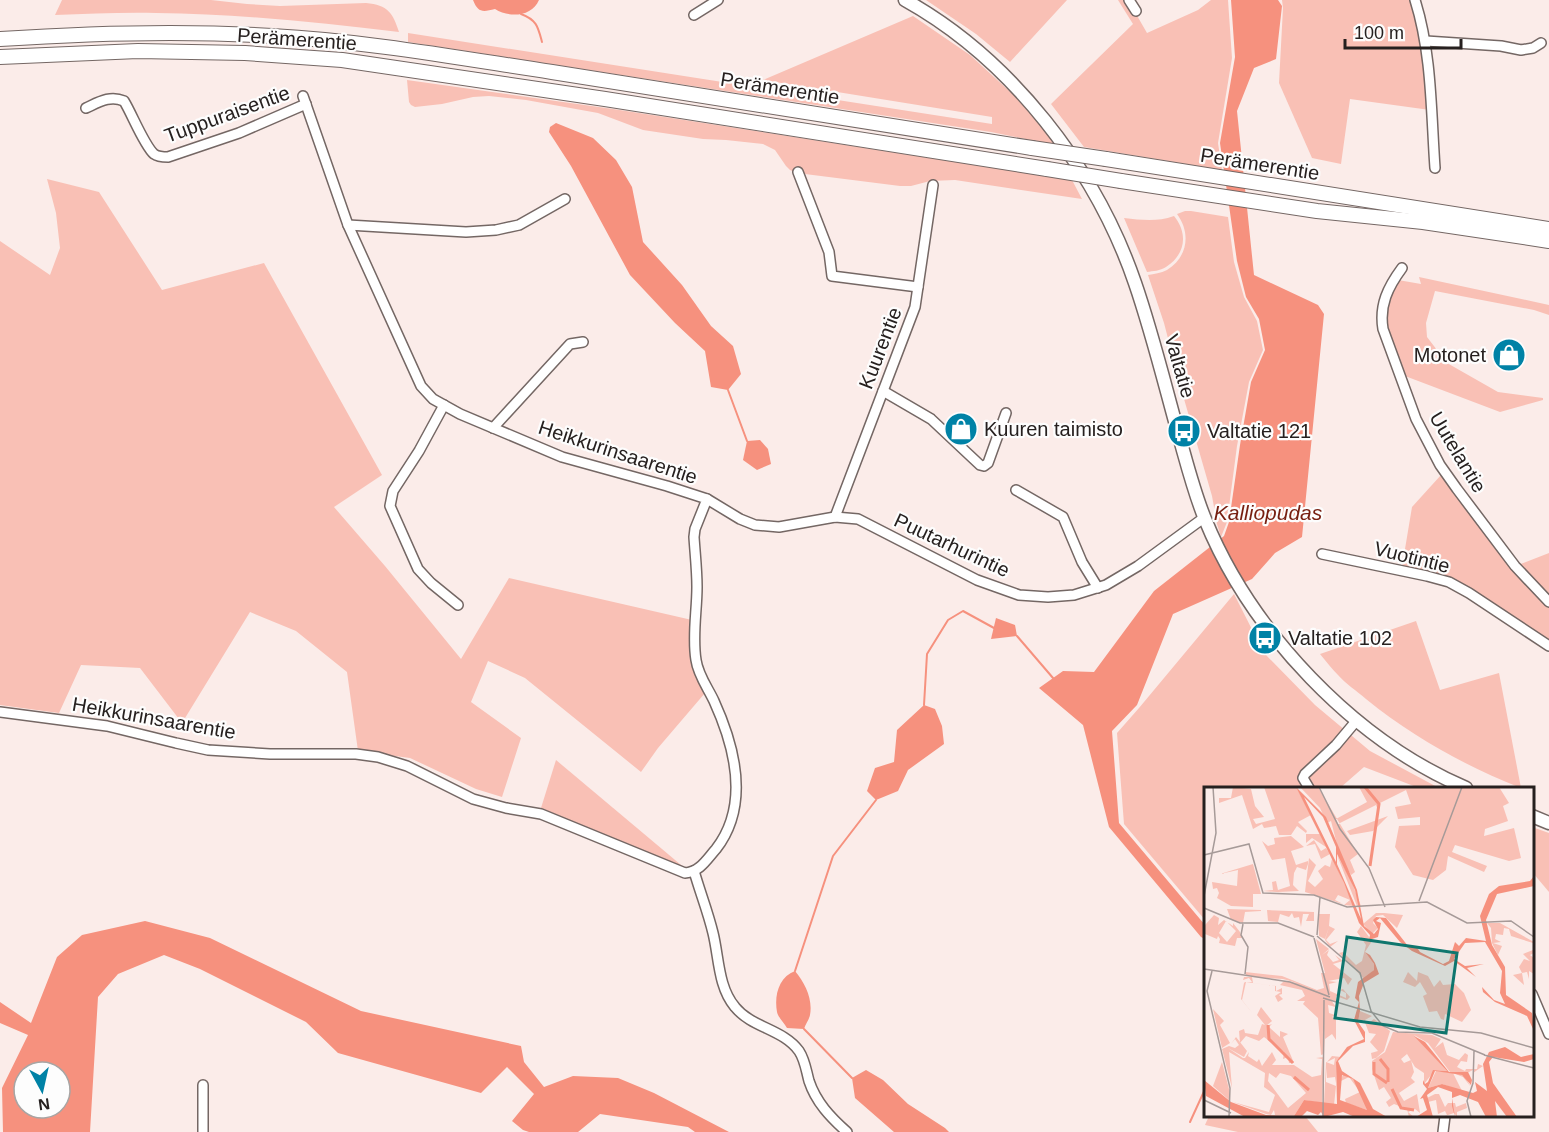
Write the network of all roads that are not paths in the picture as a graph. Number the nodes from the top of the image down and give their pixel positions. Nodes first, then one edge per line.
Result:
1 (718, 0) edge
2 (905, 0) edge
3 (1129, 0) edge
4 (1415, 0) edge
5 (1136, 11) dead end
6 (694, 15) dead end
7 (0, 39) edge
8 (1426, 41) junction
9 (1541, 43) dead end
10 (0, 57) edge
11 (305, 100) joint
12 (86, 108) dead end
13 (1435, 168) dead end
14 (798, 172) dead end
15 (933, 185) dead end
16 (565, 199) dead end
17 (348, 225) junction
18 (1549, 229) edge
19 (1549, 241) edge
20 (1402, 268) dead end
21 (918, 287) junction
22 (583, 342) dead end
23 (883, 391) junction
24 (444, 405) junction
25 (1006, 413) dead end
26 (493, 428) junction
27 (1016, 490) dead end
28 (707, 499) junction
29 (835, 517) junction
30 (1204, 517) junction
31 (1322, 555) dead end
32 (1098, 588) junction
33 (1549, 602) edge
34 (459, 605) dead end
35 (1549, 646) edge
36 (0, 712) edge
37 (1357, 720) junction
38 (1308, 787) edge
39 (1462, 787) edge
40 (1534, 816) edge
41 (1549, 823) edge
42 (694, 871) junction
43 (1534, 996) edge
44 (1549, 1034) edge
45 (203, 1085) dead end
46 (1445, 1117) edge
47 (203, 1132) edge
48 (847, 1132) edge
49 (1443, 1132) edge

1 - 6 street
2 - 30 main road, Valtatie
3 - 5 street
4 - 8 street
7 - 18 highway, Perämerentie, bridge
8 - 9 street
8 - 13 street
10 - 19 highway, Perämerentie, bridge
11 - 12 street, Tuppuraisentie
11 - 17 street, Heikkurinsaarentie
14 - 21 street
15 - 21 street, Kuurentie
16 - 17 street
17 - 24 street, Heikkurinsaarentie
20 - 33 street, Uutelantie
21 - 23 street, Kuurentie
22 - 26 street
23 - 25 street
23 - 29 street, Kuurentie
24 - 26 street, Heikkurinsaarentie
24 - 34 street
26 - 28 street, Heikkurinsaarentie
27 - 32 street
28 - 29 street, Puutarhurintie
28 - 42 street, Heikkurinsaarentie
29 - 32 street, Puutarhurintie
30 - 32 street, Puutarhurintie
30 - 37 main road, Valtatie
31 - 35 street, Vuotintie
36 - 42 street, Heikkurinsaarentie
37 - 38 street
37 - 39 main road, Valtatie
40 - 41 main road
42 - 48 street
43 - 44 street
45 - 47 street
46 - 49 street

